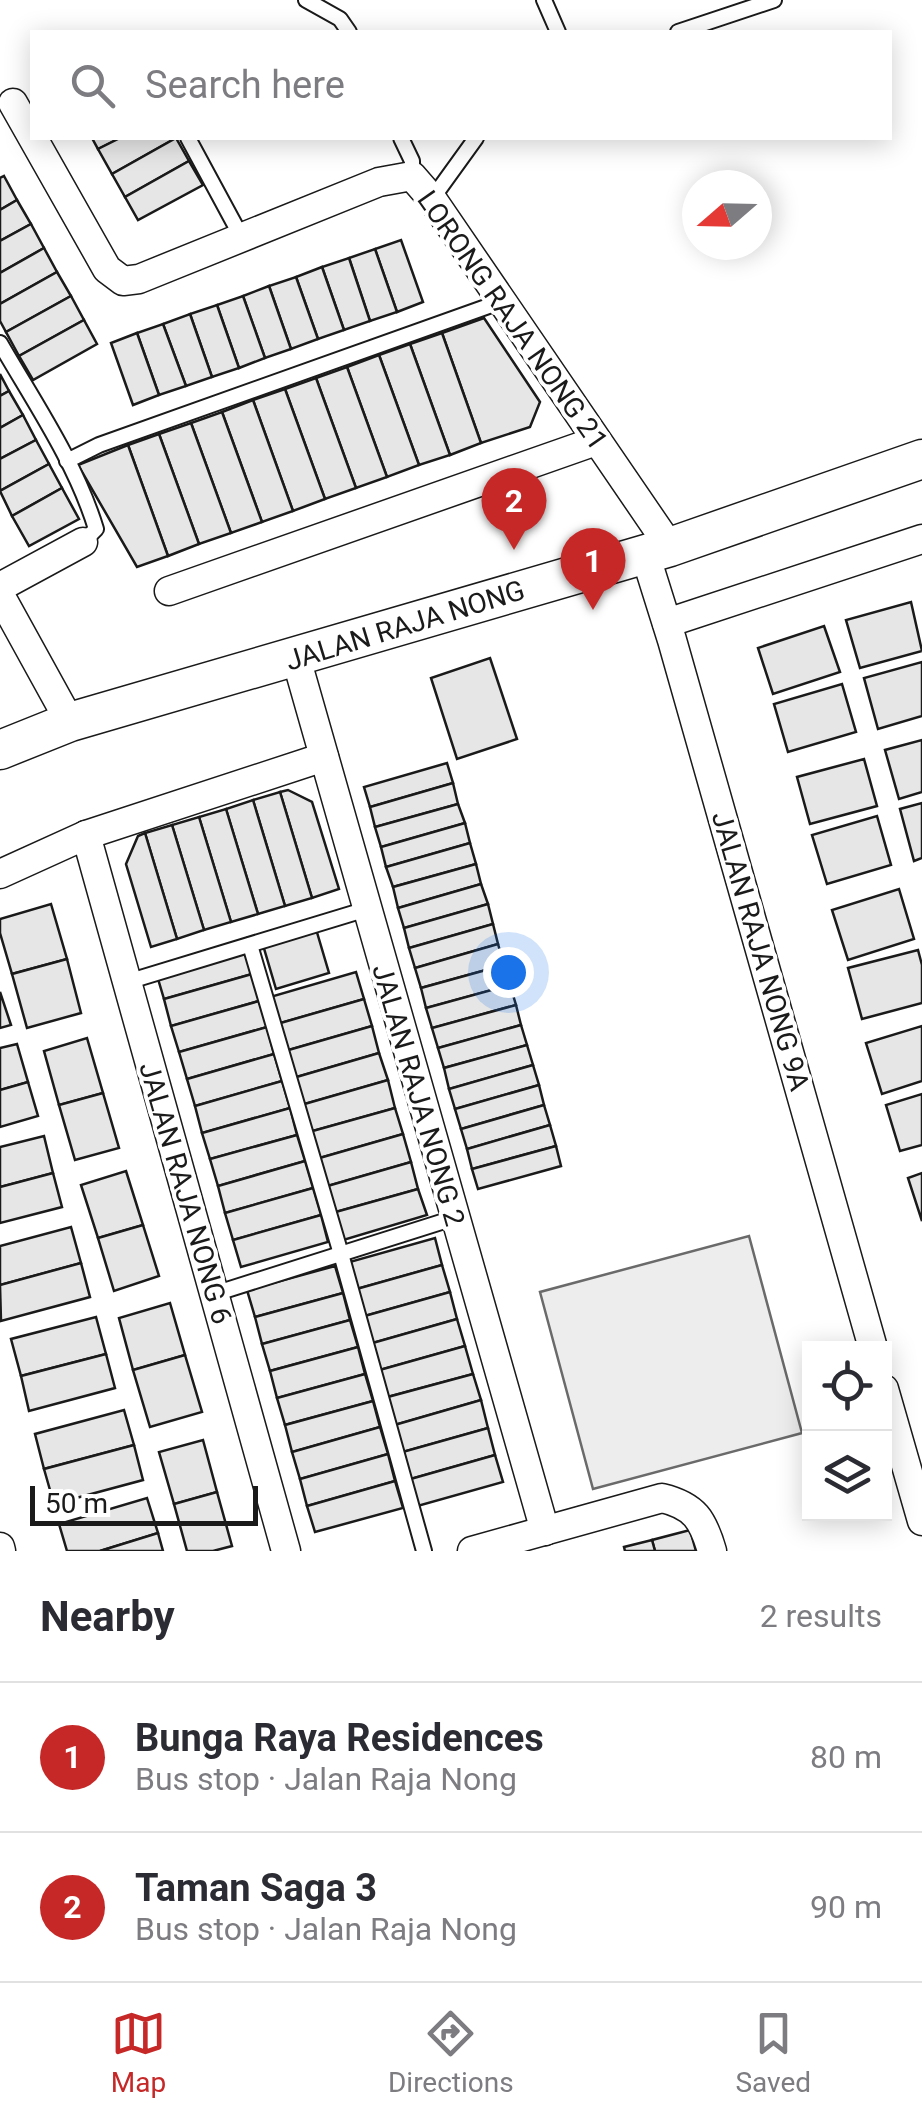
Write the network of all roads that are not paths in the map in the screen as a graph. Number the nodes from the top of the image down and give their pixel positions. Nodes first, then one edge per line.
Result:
1 (306, 0) edge
2 (544, 0) edge
3 (774, 0) edge
4 (348, 30) edge
5 (557, 30) edge
6 (684, 30) edge
7 (13, 103) dead end
8 (30, 133) edge
9 (34, 140) edge
10 (189, 140) edge
11 (402, 140) edge
12 (475, 140) edge
13 (412, 176) junction
14 (432, 199) junction
15 (242, 238) junction
16 (500, 302) junction
17 (0, 343) edge
18 (596, 440) junction
19 (922, 458) edge
20 (67, 461) junction
21 (922, 539) edge
22 (83, 542) joint
23 (657, 550) junction
24 (170, 591) dead end
25 (1, 599) edge
26 (667, 623) junction
27 (296, 658) junction
28 (70, 722) junction
29 (0, 750) edge
30 (324, 757) junction
31 (86, 835) junction
32 (0, 874) edge
33 (367, 909) junction
34 (250, 945) junction
35 (127, 982) junction
36 (454, 1218) junction
37 (341, 1254) junction
38 (214, 1294) junction
39 (871, 1341) edge
40 (892, 1416) edge
41 (922, 1521) edge
42 (545, 1531) junction
43 (286, 1551) edge
44 (424, 1551) edge
45 (472, 1551) edge
46 (712, 1551) edge

1 - 4 lane
2 - 5 lane
3 - 6 lane
7 - 8 street, LORONG RAJA NONG 21
9 - 15 street, LORONG RAJA NONG 21
10 - 15 lane
11 - 13 lane
12 - 14 lane
13 - 14 street, LORONG RAJA NONG 21
13 - 15 street, LORONG RAJA NONG 21
14 - 16 street, LORONG RAJA NONG 21
16 - 18 street, LORONG RAJA NONG 21
16 - 20 lane
17 - 20 lane
18 - 23 street, LORONG RAJA NONG 21
18 - 24 street
19 - 23 main road, JALAN RAJA NONG
20 - 22 lane
21 - 26 street
22 - 25 street
23 - 26 street, JALAN RAJA NONG 9A
23 - 27 main road, JALAN RAJA NONG
25 - 28 street
26 - 39 street, JALAN RAJA NONG 9A
27 - 28 main road, JALAN RAJA NONG
27 - 30 street, JALAN RAJA NONG 2
28 - 29 main road, JALAN RAJA NONG
30 - 31 street
30 - 33 street, JALAN RAJA NONG 2
31 - 32 street
31 - 35 street, JALAN RAJA NONG 6
33 - 34 lane
33 - 36 street, JALAN RAJA NONG 2
34 - 35 lane
34 - 37 lane
35 - 38 street, JALAN RAJA NONG 6
36 - 37 lane
36 - 42 street, JALAN RAJA NONG 2
37 - 38 lane
37 - 44 lane
38 - 43 street, JALAN RAJA NONG 6
40 - 41 street
42 - 45 street
42 - 46 street

